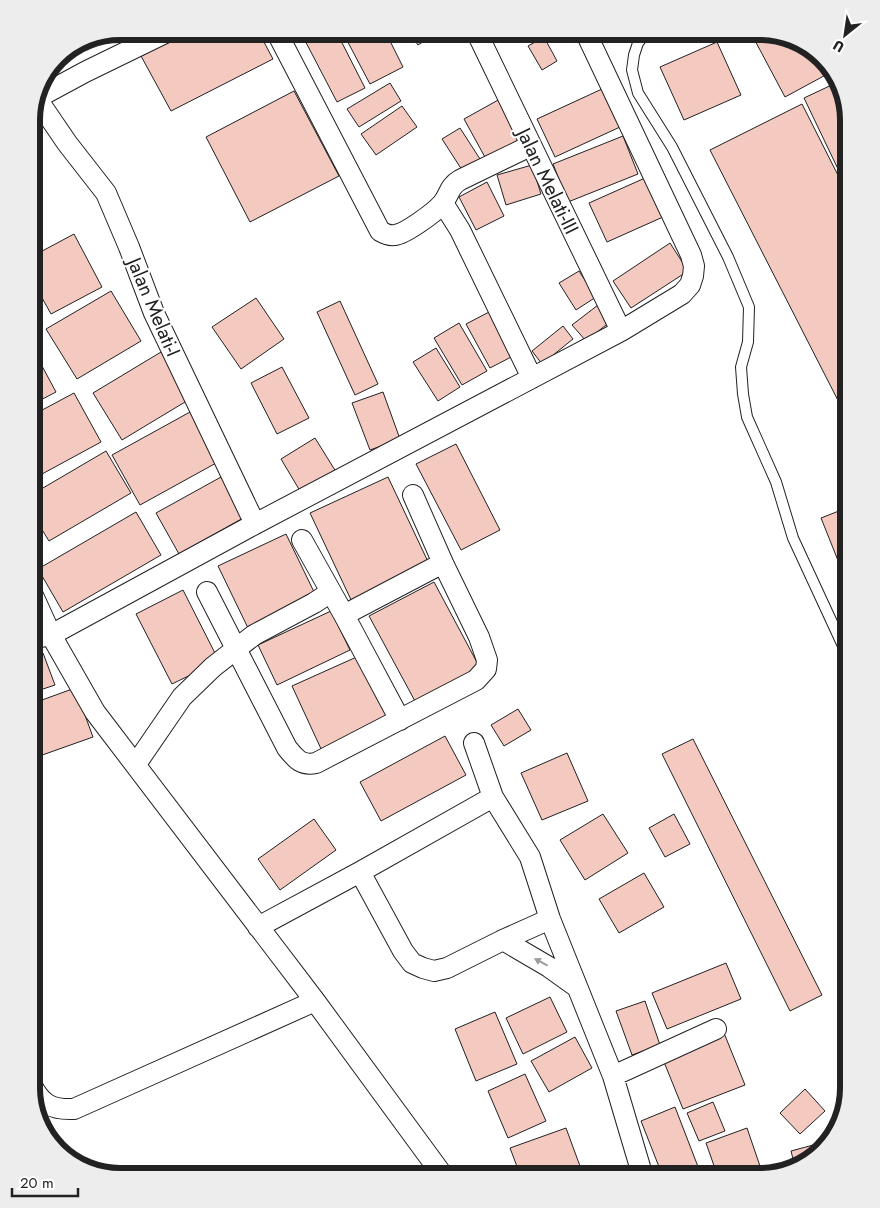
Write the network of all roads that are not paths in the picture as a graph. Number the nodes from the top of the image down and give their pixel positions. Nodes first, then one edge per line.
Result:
1 (151, 40) edge
2 (281, 40) edge
3 (480, 40) edge
4 (590, 40) edge
5 (640, 40) edge
6 (44, 94) edge
7 (42, 107) edge
8 (530, 146) junction
9 (443, 204) junction
10 (621, 331) junction
11 (532, 378) junction
12 (413, 495) dead end
13 (256, 524) junction
14 (302, 540) dead end
15 (443, 563) junction
16 (207, 592) dead end
17 (331, 592) junction
18 (40, 611) edge
19 (344, 616) junction
20 (51, 635) junction
21 (40, 637) edge
22 (840, 640) edge
23 (236, 648) junction
24 (400, 720) junction
25 (474, 743) dead end
26 (136, 764) junction
27 (493, 797) junction
28 (360, 872) junction
29 (550, 919) junction
30 (258, 927) junction
31 (503, 940) junction
32 (577, 987) junction
33 (315, 1001) junction
34 (716, 1029) dead end
35 (613, 1076) junction
36 (41, 1099) edge
37 (437, 1168) edge
38 (640, 1168) edge

1 - 6 street
2 - 9 street
3 - 8 street, Jalan Melati-III
4 - 10 street
5 - 22 lane
7 - 13 street, Jalan Melati-I
8 - 9 street
8 - 10 street, Jalan Melati-III
9 - 11 street
10 - 11 street
11 - 13 street
12 - 15 street
13 - 20 street
14 - 17 street
15 - 19 street
15 - 24 street
16 - 23 street
17 - 19 street
17 - 23 street
18 - 20 street
19 - 24 street
20 - 21 street
20 - 26 street
23 - 24 street
23 - 26 street
25 - 27 street
26 - 30 street
27 - 28 street
27 - 29 street
28 - 30 street
28 - 31 street
29 - 31 street
29 - 32 street
30 - 33 street
32 -> 31 street
32 - 35 street
33 - 36 street
33 - 37 street
34 - 35 street
35 - 38 street

